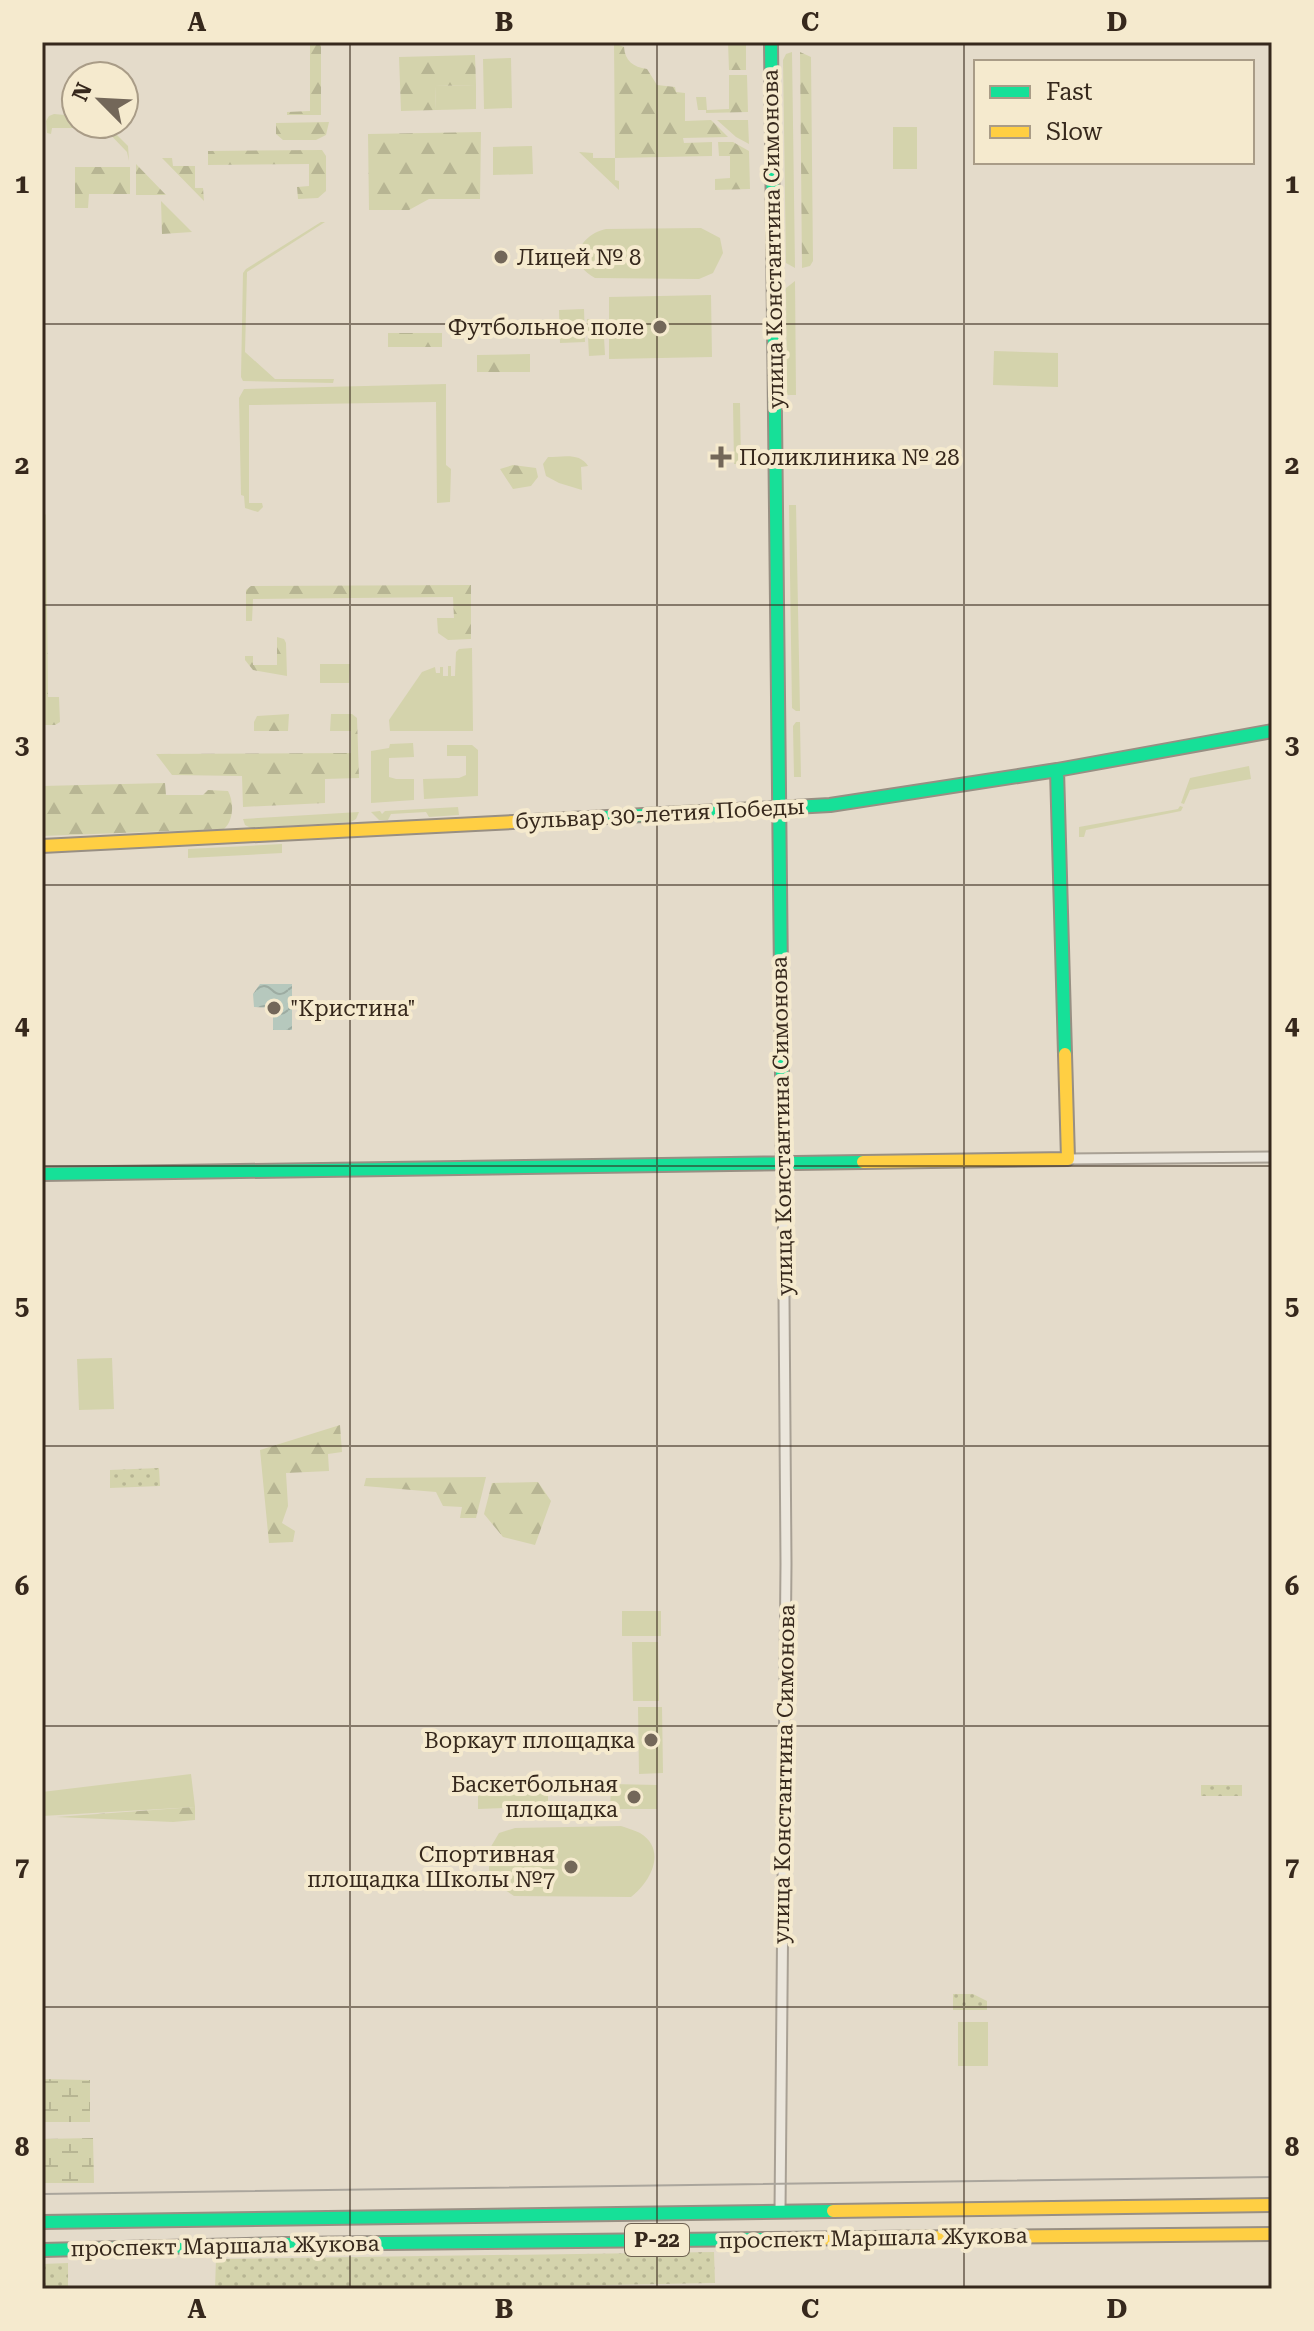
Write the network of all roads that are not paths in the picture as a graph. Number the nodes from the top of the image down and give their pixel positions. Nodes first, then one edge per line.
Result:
1 (771, 42) edge
2 (1272, 731) edge
3 (1057, 770) junction
4 (779, 808) junction
5 (42, 846) edge
6 (1272, 1157) edge
7 (1068, 1159) junction
8 (783, 1164) junction
9 (42, 1174) edge
10 (1272, 2205) edge
11 (780, 2211) junction
12 (42, 2222) edge
13 (1272, 2234) edge
14 (42, 2250) edge

1 - 4 main road, улица Константина Симонова
2 - 3 main road, бульвар 30-летия Победы
3 - 4 main road, бульвар 30-летия Победы
3 - 7 main road
4 - 5 main road, бульвар 30-летия Победы
4 - 8 main road, улица Константина Симонова
6 - 7 street
7 - 8 main road
8 - 9 main road
8 - 11 street, улица Константина Симонова
10 - 11 main road, проспект Маршала Жукова / Р-22
11 - 12 main road, проспект Маршала Жукова / Р-22
13 - 14 main road, проспект Маршала Жукова / Р-22

